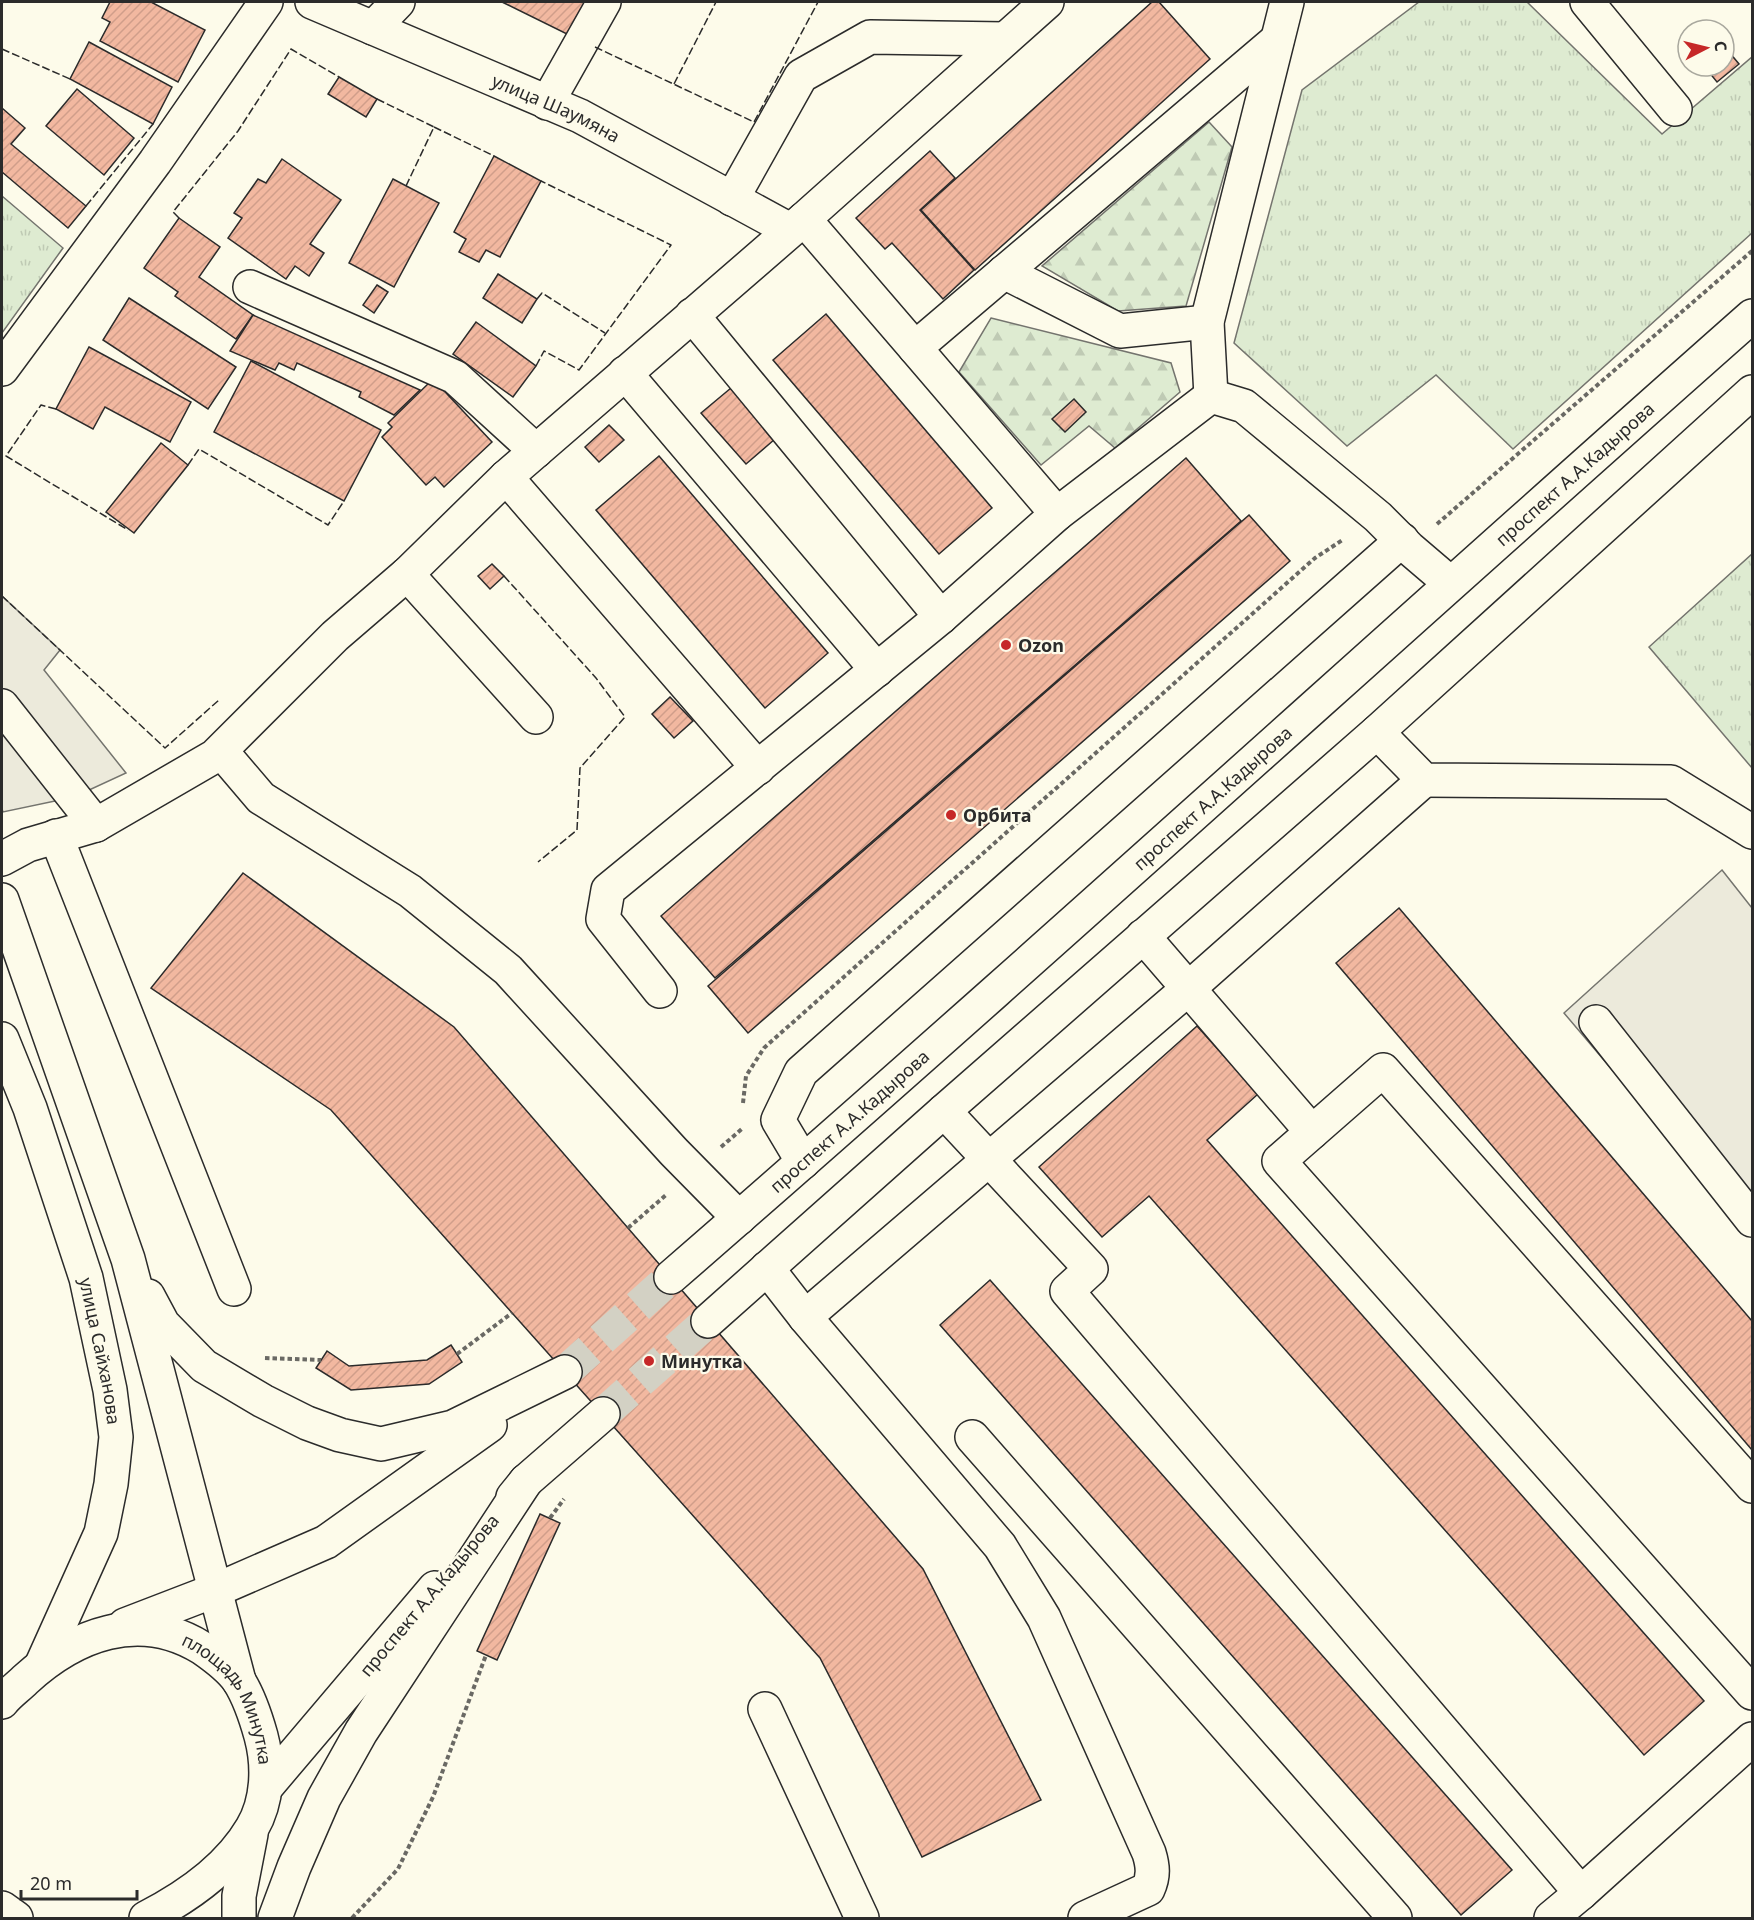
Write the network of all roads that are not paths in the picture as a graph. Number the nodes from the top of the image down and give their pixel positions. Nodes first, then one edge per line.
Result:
1 (266, 2) edge
2 (312, 2) edge
3 (398, 2) edge
4 (604, 2) edge
5 (1047, 2) edge
6 (1287, 2) edge
7 (1587, 2) edge
8 (374, 28) junction
9 (1005, 39) junction
10 (1277, 40) junction
11 (547, 103) junction
12 (1675, 109) dead end
13 (732, 199) junction
14 (797, 224) junction
15 (1004, 272) junction
16 (250, 287) dead end
17 (692, 315) junction
18 (1752, 316) edge
19 (1207, 322) junction
20 (915, 348) junction
21 (2, 369) edge
22 (625, 373) junction
23 (1752, 392) edge
24 (1211, 396) junction
25 (536, 451) junction
26 (506, 477) junction
27 (1056, 514) junction
28 (1402, 540) junction
29 (407, 574) junction
30 (1450, 583) junction
31 (941, 617) junction
32 (877, 670) junction
33 (2, 706) edge
34 (536, 717) dead end
35 (1377, 732) junction
36 (220, 751) junction
37 (758, 768) junction
38 (1424, 780) junction
39 (96, 825) junction
40 (1752, 832) edge
41 (56, 836) junction
42 (2, 859) edge
43 (2, 900) edge
44 (1143, 936) junction
45 (1189, 988) junction
46 (660, 991) dead end
47 (1596, 1022) dead end
48 (2, 1039) edge
49 (944, 1111) junction
50 (1312, 1132) junction
51 (989, 1159) junction
52 (803, 1162) junction
53 (739, 1218) junction
54 (1752, 1220) edge
55 (128, 1258) junction
56 (767, 1268) junction
57 (671, 1277) tunnel mouth
58 (234, 1288) dead end
59 (805, 1317) junction
60 (708, 1321) tunnel mouth
61 (603, 1414) tunnel mouth
62 (972, 1437) dead end
63 (526, 1481) junction
64 (1752, 1486) edge
65 (216, 1590) junction
66 (113, 1630) junction
67 (42, 1664) junction
68 (239, 1681) junction
69 (1752, 1693) edge
70 (2, 1700) edge
71 (765, 1709) dead end
72 (1752, 1739) edge
73 (267, 1786) junction
74 (252, 1828) junction
75 (1581, 1893) junction
76 (2, 1908) edge
77 (16, 1918) edge
78 (146, 1918) edge
79 (240, 1918) edge
80 (275, 1918) edge
81 (862, 1918) edge
82 (1085, 1918) edge
83 (1395, 1918) edge
84 (1551, 1918) edge

1 - 21 main road
2 - 8 main road, улица Шаумяна
3 - 8 main road
4 - 11 main road
5 - 9 main road
6 - 10 main road
7 - 12 main road
8 - 11 main road, улица Шаумяна
9 - 13 main road
9 - 14 main road
10 - 15 main road
10 - 19 main road
11 - 13 main road, улица Шаумяна
13 - 14 main road, улица Шаумяна
14 - 17 main road
14 - 20 main road
15 - 19 main road
15 - 20 main road
16 - 25 main road
17 - 22 main road
17 - 31 main road
18 - 30 main road, проспект А.А.Кадырова
19 - 24 main road
20 - 27 main road
22 - 25 main road
22 - 32 main road
23 - 35 main road
24 - 27 main road
24 - 28 main road
25 - 26 main road
26 - 29 main road
26 - 37 main road
27 - 31 main road
28 - 30 main road
28 - 52 main road
29 - 34 main road
29 - 36 main road
30 - 52 main road, проспект А.А.Кадырова
31 - 32 main road
32 - 37 main road
33 - 39 main road
35 - 38 main road
35 - 44 main road
36 - 39 main road
36 - 53 main road
37 - 46 main road
38 - 40 main road
38 - 45 main road
39 - 41 main road
41 - 42 main road
41 - 58 main road
43 - 55 main road
44 - 45 main road
44 - 49 main road
45 - 50 main road
45 - 51 main road
47 - 54 main road
48 - 67 main road, улица Сайханова
49 - 51 main road
49 - 56 main road
50 - 64 main road
50 - 69 main road
51 - 59 main road
51 - 75 main road
52 - 53 main road, проспект А.А.Кадырова
53 - 57 main road, проспект А.А.Кадырова
55 - 65 main road
55 - 65 main road
56 - 59 main road
56 - 60 main road
59 - 82 main road
61 - 63 main road, проспект А.А.Кадырова
62 - 83 main road
63 - 73 main road, проспект А.А.Кадырова
63 - 80 main road
65 - 66 main road
65 - 68 main road
66 - 67 main road, площадь Минутка
66 - 68 main road, площадь Минутка
67 - 70 main road, площадь Минутка
68 - 73 main road, площадь Минутка
71 - 81 main road
72 - 75 main road
73 - 74 main road, площадь Минутка
74 - 78 main road, площадь Минутка
74 - 79 main road
75 - 84 main road
76 - 77 main road

